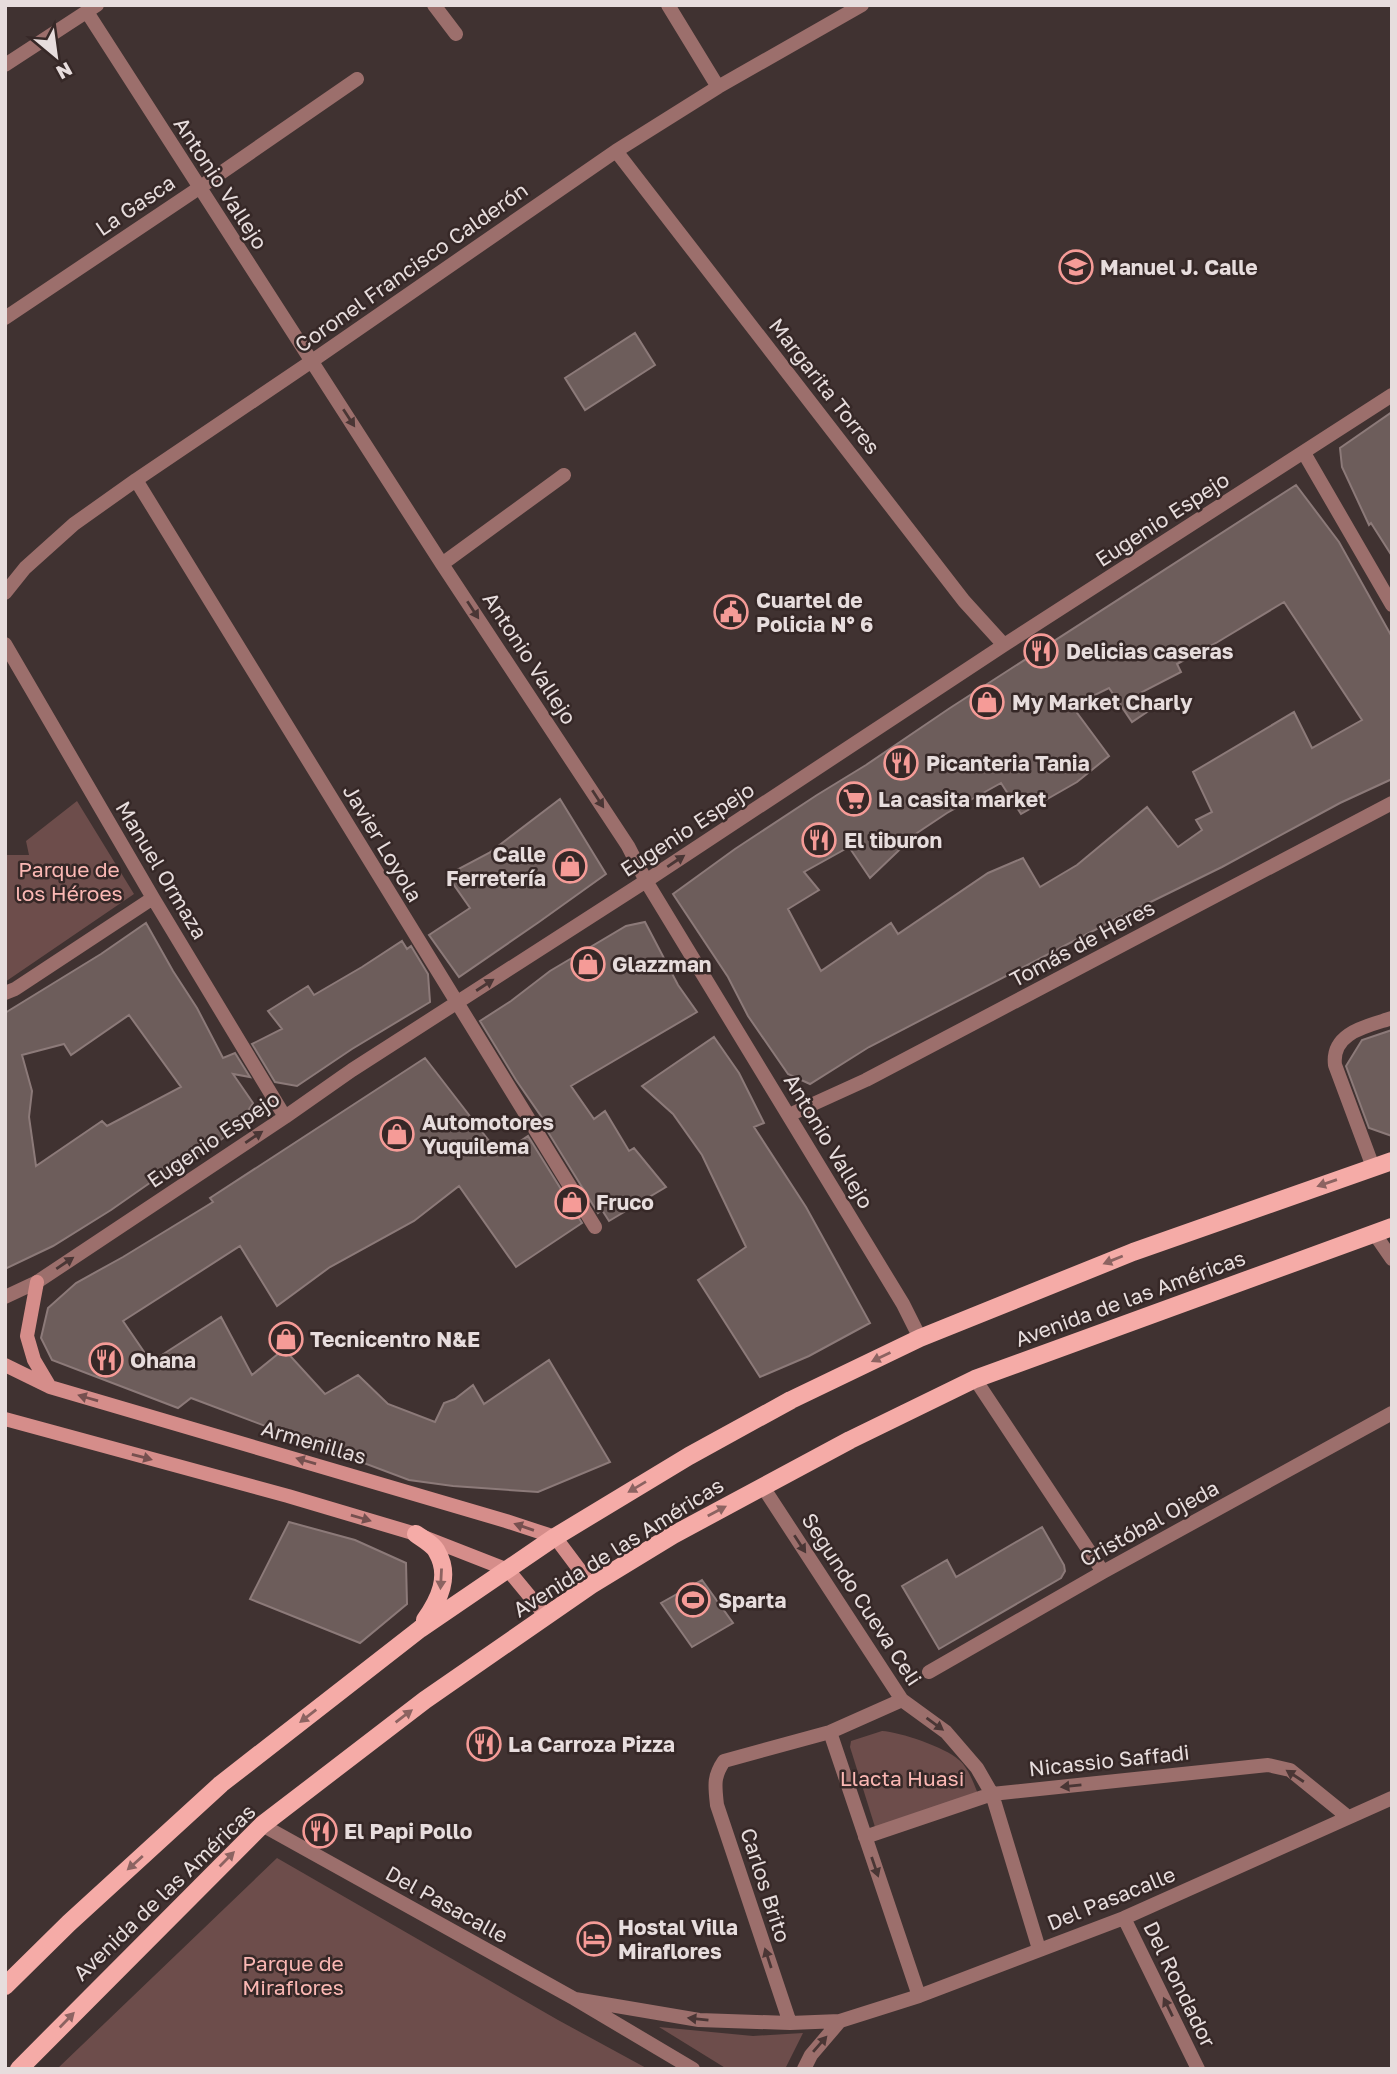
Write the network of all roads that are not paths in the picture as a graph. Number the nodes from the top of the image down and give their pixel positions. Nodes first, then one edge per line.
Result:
1 (435, 5) edge
2 (668, 5) edge
3 (862, 5) edge
4 (92, 9) edge
5 (456, 34) dead end
6 (5, 65) edge
7 (357, 79) dead end
8 (718, 87) junction
9 (616, 151) junction
10 (198, 188) junction
11 (5, 318) edge
12 (312, 361) junction
13 (1392, 396) edge
14 (1304, 453) junction
15 (564, 475) dead end
16 (136, 480) junction
17 (442, 564) junction
18 (5, 593) edge
19 (1392, 605) edge
20 (5, 644) edge
21 (1004, 645) junction
22 (1392, 803) edge
23 (646, 881) junction
24 (152, 898) junction
25 (5, 993) edge
26 (456, 1003) junction
27 (1392, 1018) edge
28 (789, 1115) junction
29 (285, 1117) junction
30 (1392, 1161) edge
31 (1373, 1167) junction
32 (595, 1227) dead end
33 (1392, 1227) edge
34 (1374, 1233) junction
35 (1392, 1259) edge
36 (37, 1282) junction
37 (5, 1297) edge
38 (920, 1338) junction
39 (5, 1366) edge
40 (975, 1379) junction
41 (50, 1387) junction
42 (1392, 1413) edge
43 (5, 1419) edge
44 (763, 1487) junction
45 (416, 1534) junction
46 (555, 1537) junction
47 (508, 1570) junction
48 (1102, 1572) junction
49 (591, 1585) junction
50 (546, 1616) junction
51 (420, 1629) junction
52 (929, 1672) dead end
53 (902, 1700) junction
54 (830, 1732) junction
55 (992, 1794) junction
56 (1392, 1798) edge
57 (1348, 1817) junction
58 (262, 1825) junction
59 (864, 1837) junction
60 (1124, 1918) junction
61 (1039, 1950) junction
62 (5, 1986) edge
63 (919, 1996) junction
64 (575, 1999) junction
65 (840, 2021) junction
66 (790, 2023) junction
67 (19, 2069) edge
68 (693, 2069) edge
69 (804, 2069) edge
70 (1198, 2069) edge

1 - 5 street
2 - 8 street
3 - 8 street, Coronel Francisco Calderón
4 - 6 street
4 - 10 street, Antonio Vallejo
7 - 10 street, La Gasca
8 - 9 street, Coronel Francisco Calderón
9 - 12 street, Coronel Francisco Calderón
9 - 21 street, Margarita Torres
10 - 11 street, La Gasca
10 - 12 street, Antonio Vallejo
12 - 16 street, Coronel Francisco Calderón
12 -> 17 street, Antonio Vallejo
13 - 14 street, Eugenio Espejo
14 - 19 street
14 - 21 street, Eugenio Espejo
15 - 17 street
16 - 18 street, Coronel Francisco Calderón
16 - 26 street, Javier Loyola
17 -> 23 street, Antonio Vallejo
20 - 24 street, Manuel Ormaza
23 -> 21 street, Eugenio Espejo
22 - 28 street, Tomás de Heres
26 -> 23 street, Eugenio Espejo
23 - 28 street, Antonio Vallejo
24 - 25 street
24 - 29 street, Manuel Ormaza
26 - 29 street, Eugenio Espejo
26 - 32 street, Javier Loyola
27 - 31 street
28 - 38 street, Antonio Vallejo
36 -> 29 street, Eugenio Espejo
30 - 31 main road, Avenida de las Américas
31 -> 38 main road, Avenida de las Américas
33 - 34 main road, Avenida de las Américas
34 - 35 street
34 - 40 main road, Avenida de las Américas
36 - 37 street, Eugenio Espejo
36 - 41 street
38 -> 46 main road, Avenida de las Américas
39 - 41 street, Armenillas
40 - 44 main road, Avenida de las Américas
40 - 48 street
46 -> 41 street, Armenillas
42 - 48 street, Cristóbal Ojeda
43 -> 45 street
49 -> 44 main road, Avenida de las Américas
44 -> 53 street, Segundo Cueva Celi
45 - 47 street
45 -> 51 main road
46 - 47 main road, Avenida de las Américas
46 - 49 street
47 - 50 street
47 - 51 main road, Avenida de las Américas
48 - 52 street, Cristóbal Ojeda
49 - 50 main road, Avenida de las Américas
58 -> 50 main road, Avenida de las Américas
51 -> 62 main road, Avenida de las Américas
53 - 54 street
53 -> 55 street, Segundo Cueva Celi
54 - 59 street
66 -> 54 street, Carlos Brito
57 -> 55 street, Nicassio Saffadi
55 - 59 street, Nicassio Saffadi
55 - 61 street, Segundo Cueva Celi
56 - 57 street, Del Pasacalle
57 - 60 street, Del Pasacalle
58 - 64 street, Del Pasacalle
67 -> 58 main road, Avenida de las Américas
59 -> 63 street
60 - 61 street, Del Pasacalle
70 -> 60 street, Del Rondador
61 - 63 street, Del Pasacalle
63 - 65 street, Del Pasacalle
66 -> 64 street, Del Pasacalle
64 - 68 street, Del Pasacalle
65 - 66 street, Del Pasacalle
69 -> 65 street

